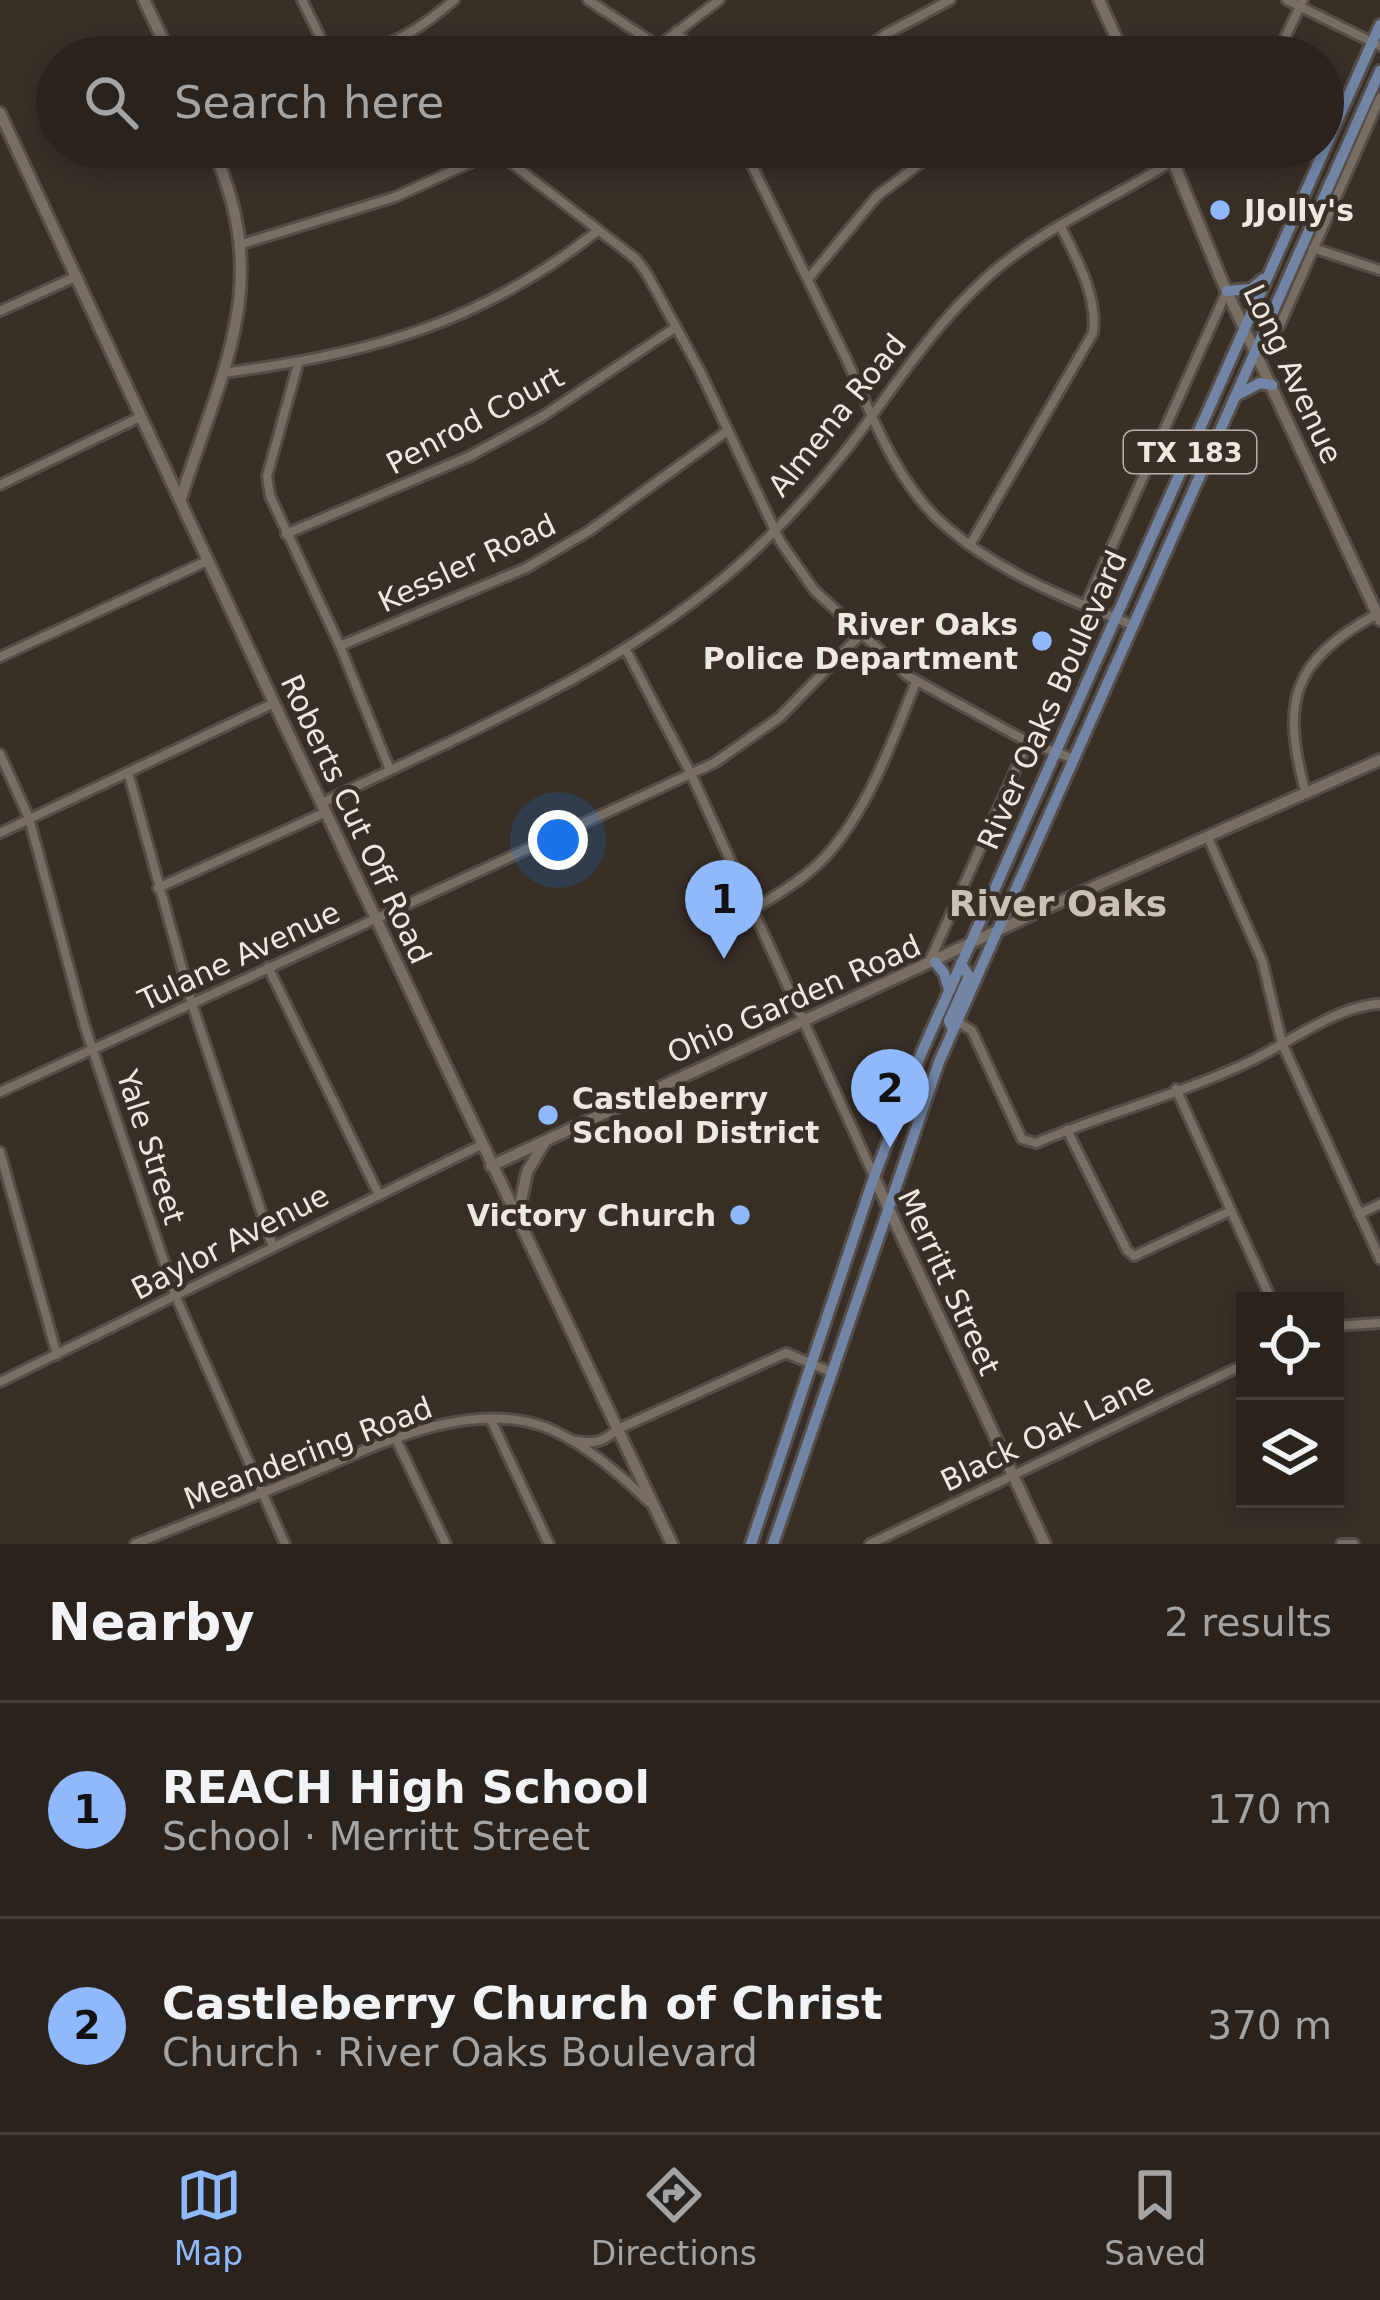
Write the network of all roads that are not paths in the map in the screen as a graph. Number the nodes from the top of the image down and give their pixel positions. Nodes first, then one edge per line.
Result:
1 (144, 0) edge
2 (302, 0) edge
3 (454, 0) edge
4 (588, 0) edge
5 (719, 0) edge
6 (950, 0) edge
7 (1099, 0) edge
8 (1286, 0) edge
9 (1301, 3) edge
10 (1380, 25) edge
11 (677, 31) junction
12 (160, 36) edge
13 (320, 36) edge
14 (408, 36) edge
15 (643, 36) edge
16 (671, 36) edge
17 (681, 36) edge
18 (883, 36) edge
19 (1115, 36) edge
20 (1286, 36) edge
21 (1376, 44) edge
22 (1380, 71) edge
23 (1380, 98) edge
24 (1344, 110) edge
25 (0, 113) edge
26 (4, 136) edge
27 (1344, 165) edge
28 (1344, 166) edge
29 (221, 168) edge
30 (459, 168) edge
31 (523, 168) edge
32 (753, 168) edge
33 (914, 168) edge
34 (1161, 168) edge
35 (1176, 168) edge
36 (1316, 168) edge
37 (1343, 168) joint
38 (1060, 225) junction
39 (596, 232) junction
40 (242, 244) junction
41 (1313, 248) junction
42 (1380, 270) edge
43 (1269, 272) junction
44 (75, 277) junction
45 (808, 279) junction
46 (1227, 291) junction
47 (0, 311) edge
48 (676, 327) junction
49 (1244, 330) junction
50 (1264, 335) junction
51 (1256, 353) junction
52 (298, 364) junction
53 (220, 374) junction
54 (1272, 385) junction
55 (1237, 394) junction
56 (873, 415) junction
57 (140, 418) junction
58 (727, 430) junction
59 (0, 484) edge
60 (181, 498) junction
61 (775, 529) junction
62 (286, 534) junction
63 (970, 545) junction
64 (210, 559) junction
65 (1086, 604) junction
66 (1114, 617) junction
67 (1379, 617) edge
68 (1133, 625) junction
69 (860, 635) junction
70 (340, 646) junction
71 (626, 650) junction
72 (0, 657) edge
73 (916, 682) junction
74 (274, 704) junction
75 (1028, 742) junction
76 (0, 754) edge
77 (1054, 754) junction
78 (1074, 759) junction
79 (1380, 760) edge
80 (390, 770) junction
81 (128, 772) junction
82 (691, 774) junction
83 (1306, 794) junction
84 (324, 807) junction
85 (29, 818) junction
86 (0, 833) edge
87 (1208, 838) junction
88 (1014, 843) junction
89 (158, 888) junction
90 (1007, 908) junction
91 (752, 910) junction
92 (378, 919) junction
93 (996, 934) junction
94 (968, 947) junction
95 (931, 964) junction
96 (961, 964) junction
97 (268, 967) junction
98 (949, 990) junction
99 (192, 1004) junction
100 (1380, 1004) edge
101 (804, 1021) junction
102 (955, 1025) junction
103 (1282, 1043) junction
104 (92, 1048) junction
105 (1176, 1089) junction
106 (0, 1092) edge
107 (1067, 1130) junction
108 (545, 1141) junction
109 (482, 1144) junction
110 (0, 1152) edge
111 (491, 1166) junction
112 (874, 1178) junction
113 (379, 1195) junction
114 (1380, 1204) edge
115 (886, 1208) junction
116 (1230, 1211) junction
117 (1359, 1214) junction
118 (517, 1218) junction
119 (274, 1247) junction
120 (1380, 1259) edge
121 (1268, 1292) edge
122 (176, 1297) junction
123 (1380, 1323) edge
124 (1344, 1325) edge
125 (57, 1355) junction
126 (812, 1366) junction
127 (1236, 1368) edge
128 (831, 1372) junction
129 (0, 1382) edge
130 (490, 1420) junction
131 (616, 1430) junction
132 (396, 1439) junction
133 (569, 1439) junction
134 (1013, 1474) junction
135 (262, 1493) junction
136 (652, 1505) junction
137 (759, 1520) junction
138 (778, 1526) junction
139 (135, 1544) edge
140 (285, 1544) edge
141 (446, 1544) edge
142 (549, 1544) edge
143 (672, 1544) edge
144 (751, 1544) edge
145 (773, 1544) edge
146 (870, 1544) edge
147 (1045, 1544) edge
148 (1341, 1544) edge
149 (1354, 1544) edge

1 - 12 street
2 - 13 street
3 - 14 street
4 - 15 street
5 - 11 street
6 - 18 street
7 - 19 street
8 - 9 street
9 - 20 street
9 - 21 street
10 - 21 main road, River Oaks Boulevard / TX 183
11 - 16 street
11 - 17 street
21 - 24 main road, River Oaks Boulevard / TX 183
22 - 27 main road, River Oaks Boulevard / TX 183
23 - 28 street, River Oaks Boulevard
25 - 26 street, Roberts Cut Off Road
26 - 44 street, Roberts Cut Off Road
29 - 40 street
30 - 40 street
31 - 39 street
32 - 45 street
33 - 45 street
34 - 38 street, Almena Road
35 - 46 street, Long Avenue
36 - 43 main road, River Oaks Boulevard / TX 183
37 - 41 street, River Oaks Boulevard
37 - 50 main road, River Oaks Boulevard / TX 183
38 - 56 street, Almena Road
38 - 63 street
39 - 48 street
39 - 52 street
40 - 53 street
41 - 42 street
41 - 50 street, River Oaks Boulevard
43 - 46 main road
43 - 49 main road, River Oaks Boulevard / TX 183
44 - 47 street
44 - 57 street, Roberts Cut Off Road
45 - 56 street
46 - 49 street, Long Avenue
46 - 65 street
48 - 58 street
48 - 62 street, Penrod Court
49 - 51 street, Long Avenue
49 - 66 main road, River Oaks Boulevard / TX 183
50 - 51 main road, River Oaks Boulevard / TX 183
51 - 54 street, Long Avenue
51 - 55 main road, River Oaks Boulevard / TX 183
52 - 53 street
52 - 62 street
53 - 60 street
54 - 55 main road
54 - 67 street, Long Avenue
55 - 68 main road, River Oaks Boulevard / TX 183
56 - 61 street, Almena Road
56 - 63 street
57 - 59 street
57 - 60 street, Roberts Cut Off Road
58 - 61 street
58 - 70 street, Kessler Road
60 - 64 street, Roberts Cut Off Road
61 - 69 street
61 - 71 street, Almena Road
62 - 70 street
63 - 65 street
64 - 72 street
64 - 74 street, Roberts Cut Off Road
65 - 66 street
66 - 68 street
66 - 77 main road, River Oaks Boulevard / TX 183
67 - 83 street
68 - 78 main road, River Oaks Boulevard / TX 183
69 - 73 street
69 - 82 street, Tulane Avenue
70 - 80 street
71 - 80 street, Almena Road
71 - 82 street, Merritt Street
73 - 75 street
73 - 91 street
74 - 81 street
74 - 84 street, Roberts Cut Off Road
75 - 77 street
75 - 95 street
76 - 85 street, Yale Street
77 - 78 street
77 - 88 main road, River Oaks Boulevard / TX 183
78 - 90 main road, River Oaks Boulevard / TX 183
79 - 83 street, Ohio Garden Road
80 - 84 street, Almena Road
81 - 85 street
81 - 89 street
82 - 91 street, Merritt Street
82 - 92 street, Tulane Avenue
83 - 87 street, Ohio Garden Road
84 - 89 street, Almena Road
84 - 92 street, Roberts Cut Off Road
85 - 86 street
85 - 104 street, Yale Street
87 - 93 street, Ohio Garden Road
87 - 103 street
88 - 90 main road
88 - 94 main road, River Oaks Boulevard / TX 183
89 - 99 street
90 - 93 main road, River Oaks Boulevard / TX 183
91 - 101 street, Merritt Street
92 - 97 street, Tulane Avenue
92 - 109 street, Roberts Cut Off Road
93 - 94 street, Ohio Garden Road
93 - 102 main road, River Oaks Boulevard / TX 183
94 - 95 street, Ohio Garden Road
94 - 96 main road, River Oaks Boulevard / TX 183
95 - 98 main road
95 - 101 street, Ohio Garden Road
96 - 98 main road, River Oaks Boulevard / TX 183
96 - 102 main road
97 - 99 street, Tulane Avenue
97 - 113 street
98 - 112 main road, River Oaks Boulevard / TX 183
99 - 104 street, Tulane Avenue
99 - 119 street
100 - 103 street
101 - 108 street, Ohio Garden Road
101 - 112 street, Merritt Street
102 - 107 street
102 - 115 main road, River Oaks Boulevard / TX 183
103 - 105 street
103 - 117 street
104 - 106 street, Tulane Avenue
104 - 122 street, Yale Street
105 - 107 street
105 - 116 street
107 - 116 street
108 - 111 street, Ohio Garden Road
108 - 118 street
109 - 111 street, Roberts Cut Off Road
109 - 113 street, Baylor Avenue
110 - 125 street
111 - 118 street, Roberts Cut Off Road
112 - 115 street, Merritt Street
112 - 126 main road, River Oaks Boulevard / TX 183
113 - 119 street, Baylor Avenue
114 - 117 street
115 - 128 main road, River Oaks Boulevard / TX 183
115 - 134 street, Merritt Street
116 - 121 street
117 - 120 street
118 - 131 street, Roberts Cut Off Road
119 - 122 street, Baylor Avenue
122 - 125 street, Baylor Avenue
122 - 135 street, Yale Street
123 - 124 street
125 - 129 street, Baylor Avenue
126 - 128 street
126 - 131 street, Meandering Road
126 - 137 main road, River Oaks Boulevard / TX 183
127 - 134 street, Black Oak Lane
128 - 138 main road, River Oaks Boulevard / TX 183
130 - 132 street, Meandering Road
130 - 133 street, Meandering Road
130 - 142 street
131 - 133 street, Meandering Road
131 - 136 street, Roberts Cut Off Road
132 - 135 street, Meandering Road
132 - 141 street
133 - 136 street, Meandering Road
134 - 146 street, Black Oak Lane
134 - 147 street, Merritt Street
135 - 139 street, Meandering Road
135 - 140 street, Yale Street
136 - 143 street, Roberts Cut Off Road
137 - 138 main road
137 - 144 main road, River Oaks Boulevard / TX 183
138 - 145 main road, River Oaks Boulevard / TX 183
148 - 149 street

